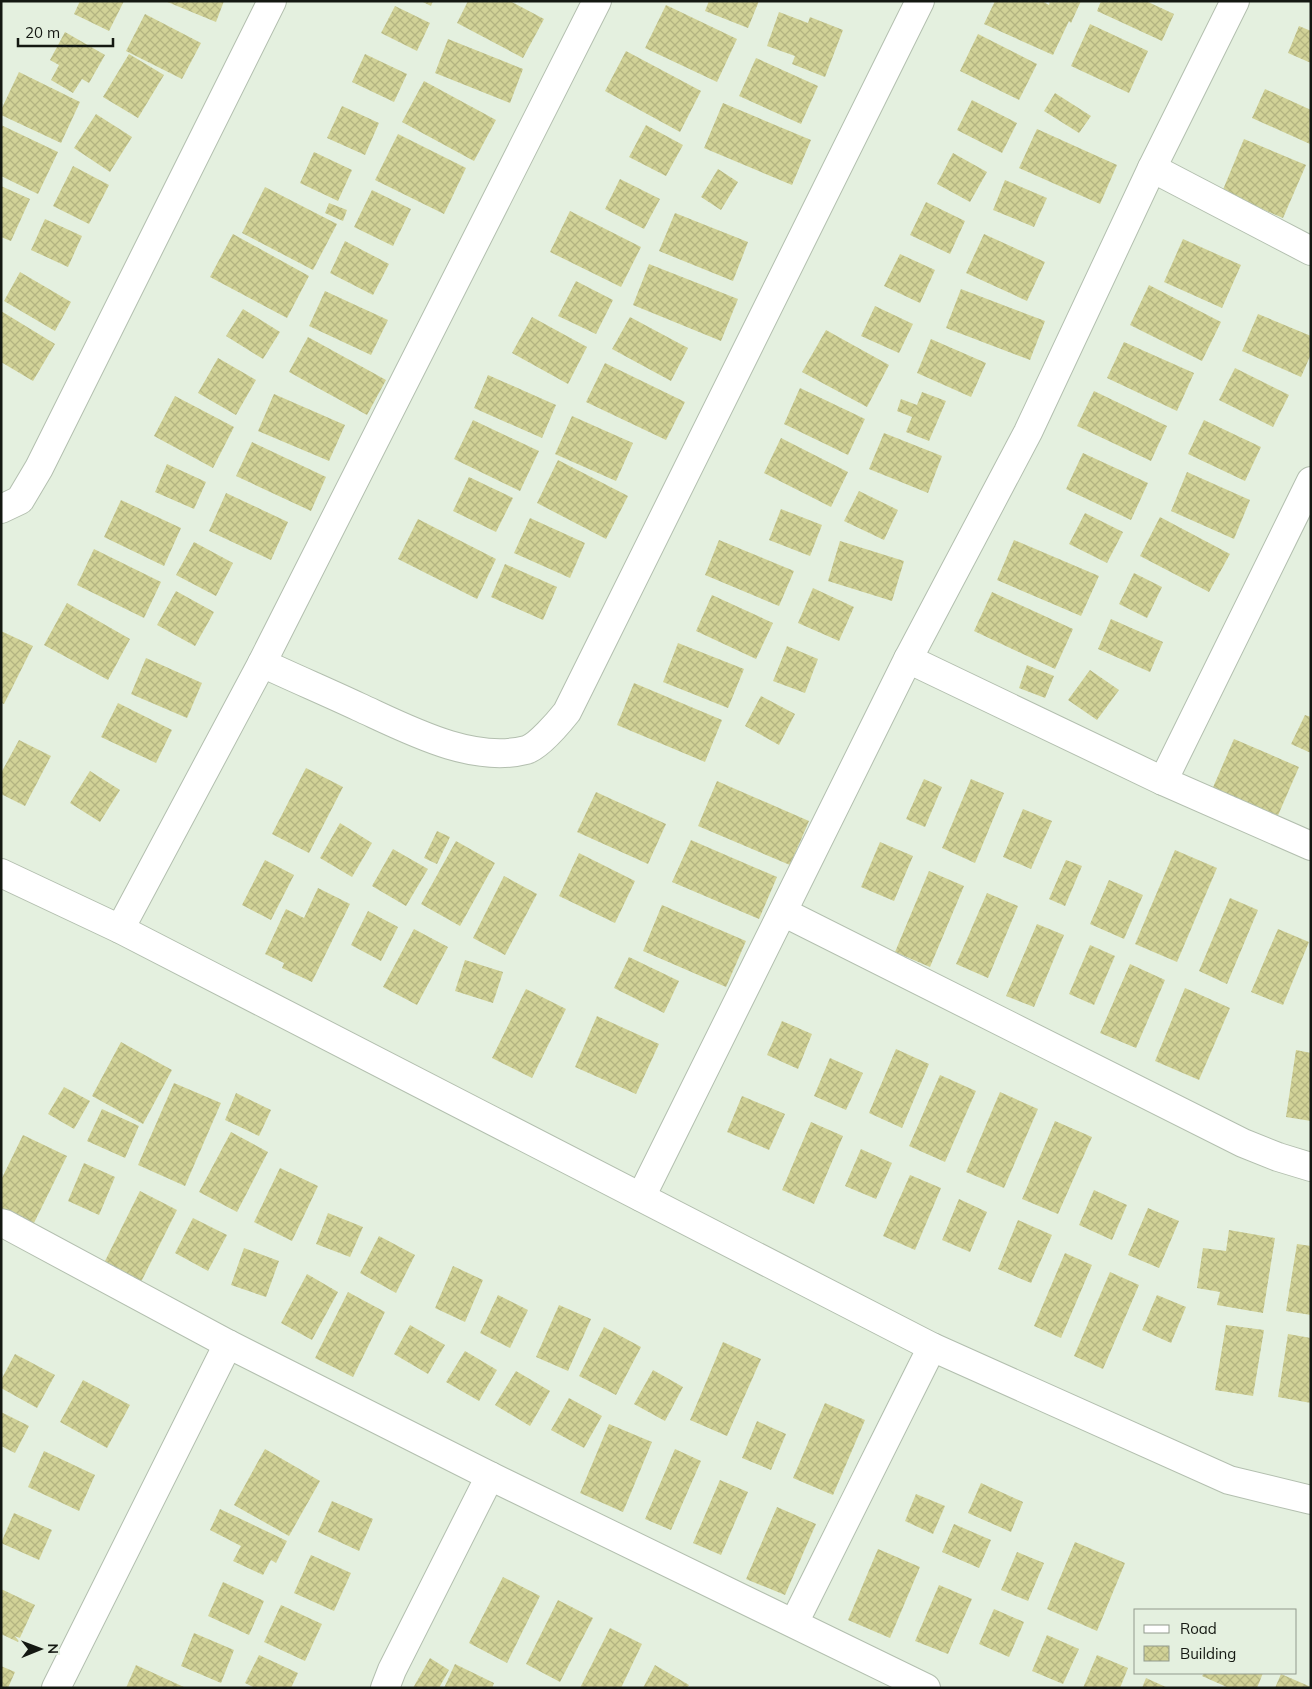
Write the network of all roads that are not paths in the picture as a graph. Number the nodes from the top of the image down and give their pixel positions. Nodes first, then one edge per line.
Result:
1 (272, 1) edge
2 (597, 1) edge
3 (920, 1) edge
4 (1235, 1) edge
5 (1152, 168) junction
6 (1311, 251) edge
7 (1311, 480) edge
8 (1, 509) edge
9 (908, 659) junction
10 (262, 663) junction
11 (1163, 781) junction
12 (1311, 846) edge
13 (1, 873) edge
14 (783, 912) junction
15 (120, 930) junction
16 (1311, 1167) edge
17 (641, 1197) junction
18 (1, 1223) edge
19 (228, 1344) junction
20 (932, 1348) junction
21 (490, 1476) junction
22 (1311, 1500) edge
23 (794, 1624) junction
24 (56, 1688) edge
25 (385, 1688) edge
26 (926, 1688) edge

1 - 8 street
2 - 10 street
3 - 10 street
4 - 5 street
5 - 6 street
5 - 9 street
7 - 11 street
9 - 11 street
9 - 14 street
10 - 15 street
11 - 12 street
13 - 15 street
14 - 16 street
14 - 17 street
15 - 17 street
17 - 20 street
18 - 19 street
19 - 21 street
19 - 24 street
20 - 22 street
20 - 23 street
21 - 23 street
21 - 25 street
23 - 26 street

